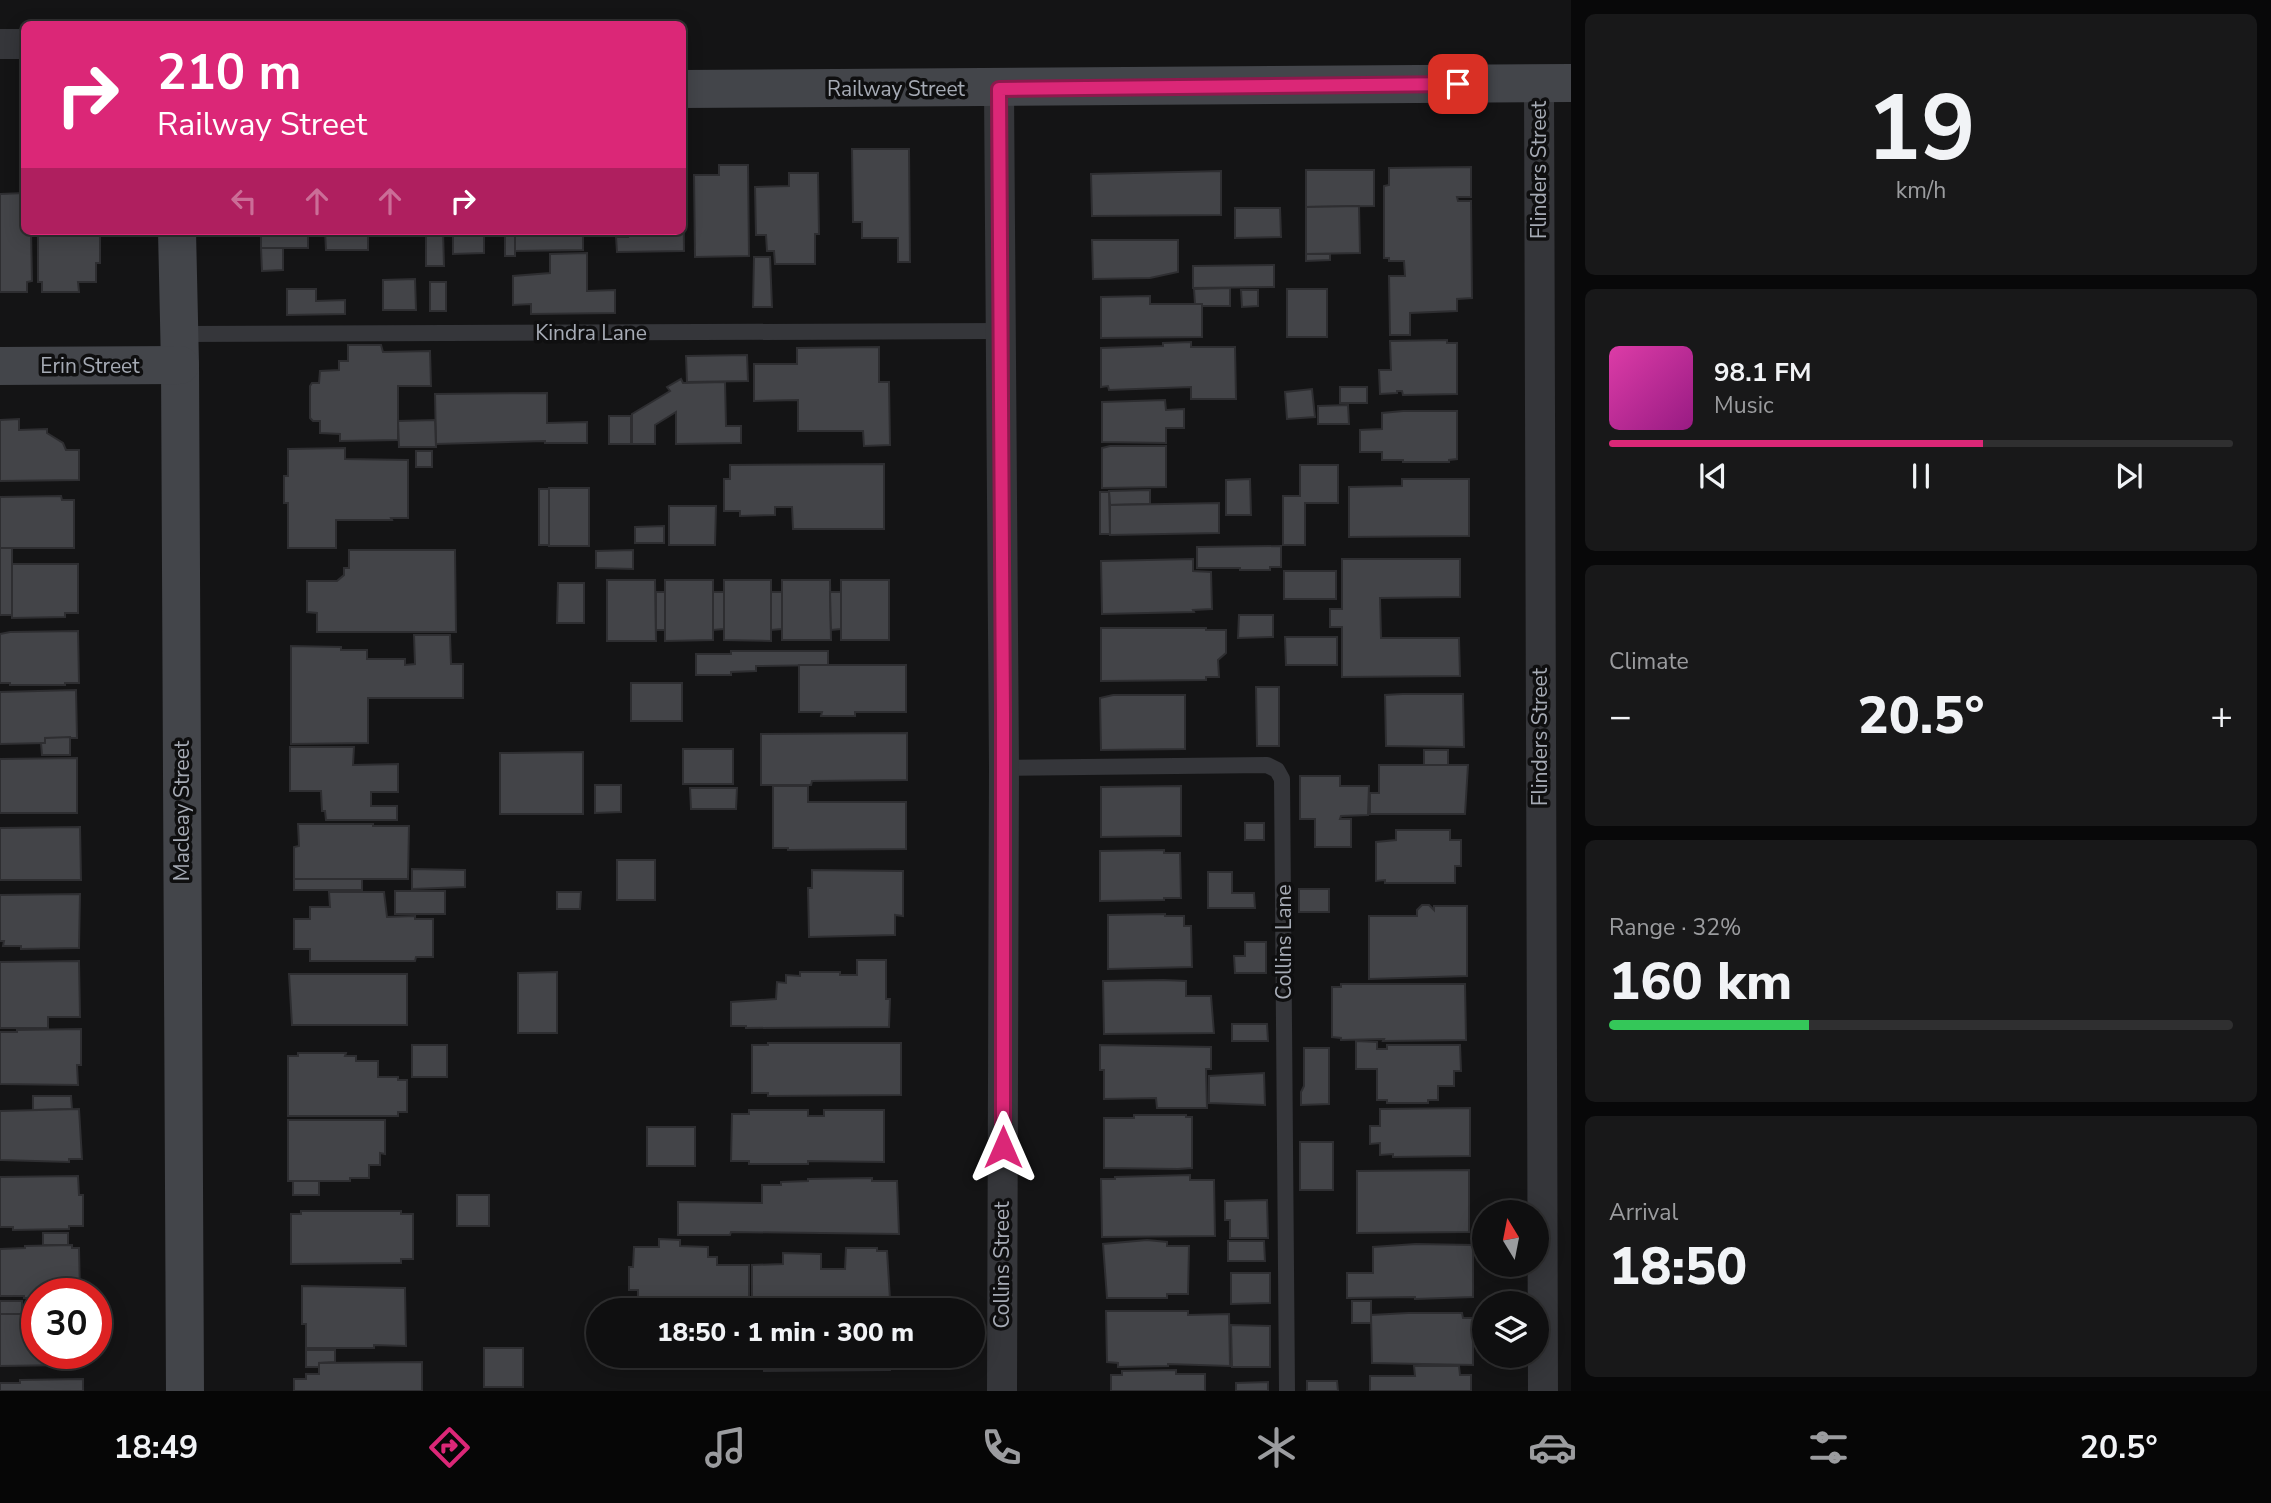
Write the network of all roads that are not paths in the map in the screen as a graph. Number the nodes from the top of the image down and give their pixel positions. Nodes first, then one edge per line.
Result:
1 (0, 44) edge
2 (21, 44) edge
3 (1555, 83) edge
4 (686, 89) edge
5 (999, 89) junction
6 (177, 235) edge
7 (1002, 331) junction
8 (180, 350) junction
9 (0, 366) edge
10 (1004, 768) junction
11 (185, 1391) edge
12 (1002, 1391) edge
13 (1287, 1391) edge
14 (1543, 1391) edge

1 - 2 street
3 - 5 street, Railway Street
3 - 14 street, Flinders Street
4 - 5 street, Railway Street
5 - 7 street, Collins Street
6 - 8 street, Macleay Street
7 - 8 lane, Kindra Lane
7 - 10 street, Collins Street
8 - 9 street, Erin Street
8 - 11 street, Macleay Street
10 - 12 street, Collins Street
10 - 13 lane, Collins Lane

